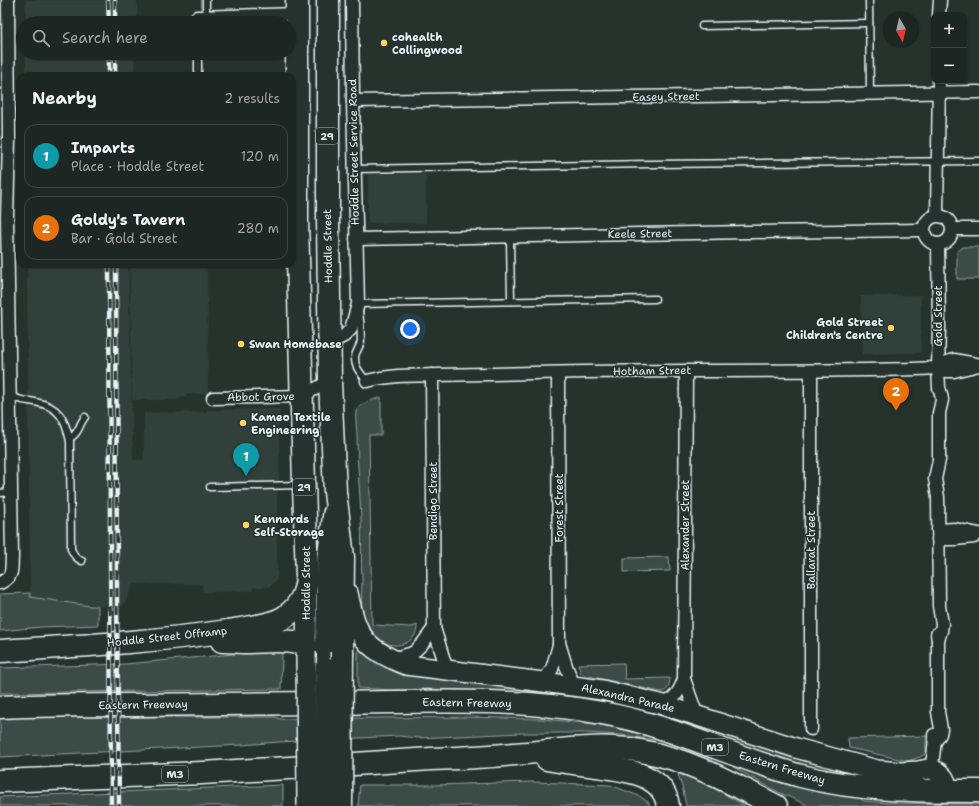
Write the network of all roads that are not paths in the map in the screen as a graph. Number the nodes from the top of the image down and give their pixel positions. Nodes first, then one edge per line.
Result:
1 (8, 0) edge
2 (206, 0) edge
3 (328, 0) edge
4 (352, 0) edge
5 (869, 0) edge
6 (940, 0) edge
7 (297, 7) edge
8 (940, 12) edge
9 (201, 16) edge
10 (224, 16) edge
11 (4, 20) edge
12 (869, 23) junction
13 (702, 26) dead end
14 (296, 41) edge
15 (198, 60) edge
16 (295, 60) edge
17 (198, 72) edge
18 (295, 72) edge
19 (939, 87) edge
20 (979, 92) edge
21 (870, 94) junction
22 (353, 101) junction
23 (938, 161) junction
24 (979, 161) edge
25 (355, 169) junction
26 (328, 205) junction
27 (296, 206) edge
28 (937, 215) junction
29 (296, 222) edge
30 (952, 229) junction
31 (979, 229) edge
32 (924, 230) junction
33 (510, 237) junction
34 (356, 240) junction
35 (328, 244) junction
36 (938, 244) junction
37 (298, 255) junction
38 (655, 299) dead end
39 (511, 301) junction
40 (358, 304) junction
41 (330, 343) junction
42 (979, 365) edge
43 (938, 368) junction
44 (811, 370) junction
45 (686, 371) junction
46 (558, 373) junction
47 (432, 375) junction
48 (330, 381) junction
49 (367, 381) joint
50 (5, 396) edge
51 (302, 396) junction
52 (213, 398) dead end
53 (84, 417) dead end
54 (70, 438) junction
55 (304, 485) junction
56 (210, 487) dead end
57 (5, 492) edge
58 (335, 492) junction
59 (938, 534) junction
60 (979, 535) edge
61 (82, 561) dead end
62 (343, 572) junction
63 (307, 578) junction
64 (0, 583) edge
65 (434, 628) junction
66 (177, 637) junction
67 (559, 643) junction
68 (0, 651) edge
69 (320, 654) junction
70 (392, 659) junction
71 (447, 670) junction
72 (684, 679) junction
73 (543, 682) junction
74 (574, 686) junction
75 (664, 705) junction
76 (0, 707) edge
77 (698, 716) junction
78 (811, 729) dead end
79 (514, 754) junction
80 (932, 769) junction
81 (0, 782) edge
82 (950, 791) junction
83 (979, 791) edge
84 (307, 806) edge
85 (324, 806) edge
86 (341, 806) edge
87 (668, 806) edge
88 (776, 806) edge

1 - 11 street
2 - 9 lane
3 - 26 highway, Hoddle Street / 29
4 - 22 street, Hoddle Street Service Road
5 - 12 lane
6 - 8 street
7 - 10 street
7 - 14 highway, Hoddle Street / 29
11 - 50 street
12 - 13 lane
12 - 21 lane
15 - 17 lane
16 - 18 highway, Hoddle Street / 29
19 - 20 street, Easey Street
19 - 21 street, Easey Street
19 - 23 street
21 - 22 street, Easey Street
22 - 25 street, Hoddle Street Service Road
23 - 24 lane
23 - 25 lane
23 - 28 street
25 - 34 street, Hoddle Street Service Road
26 - 27 highway
26 - 35 highway, Hoddle Street / 29
28 - 30 street
28 - 32 street
29 - 37 highway, Hoddle Street / 29
30 - 31 street
30 - 36 street
32 - 33 street, Keele Street
32 - 36 street
33 - 34 street, Keele Street
33 - 39 lane
34 - 40 street, Hoddle Street Service Road
35 - 37 highway
35 - 41 highway, Hoddle Street / 29
36 - 43 street, Gold Street
37 - 51 highway, Hoddle Street / 29
38 - 39 lane
39 - 40 lane
40 - 41 street, Hoddle Street Service Road
40 - 49 lane, Hoddle Street Service Road
41 - 48 highway, Hoddle Street / 29
42 - 43 street, Hotham Street
43 - 44 street, Hotham Street
43 - 59 street, Gold Street
44 - 45 street, Hotham Street
44 - 78 street, Ballarat Street
45 - 46 street, Hotham Street
45 - 72 street, Alexander Street
46 - 47 street, Hotham Street
46 - 67 street, Forest Street
47 - 49 street, Hotham Street
47 - 65 street, Bendigo Street
48 - 51 street, Abbot Grove
48 - 58 highway, Hoddle Street / 29
50 - 54 lane
50 - 57 street
51 - 52 street, Abbot Grove
51 - 55 highway, Hoddle Street / 29
53 - 54 lane
54 - 61 lane
55 - 56 lane
55 - 63 highway, Hoddle Street / 29
57 - 64 street
58 - 62 highway, Hoddle Street / 29
58 - 69 main road, Hoddle Street / 29
59 - 60 street
59 - 80 street, Gold Street
62 - 69 highway, Hoddle Street
62 - 70 main road, Alexandra Parade
63 - 66 highway, Hoddle Street Offramp
63 - 69 main road, Hoddle Street / 29
65 - 70 street
65 - 71 street, Bendigo Street
66 - 68 highway, Hoddle Street Offramp
66 - 69 highway
67 - 73 street, Forest Street
67 - 74 street, Forest Street
69 - 84 main road, Hoddle Street / 29, bridge
69 - 85 main road, Hoddle Street / 29, bridge
69 - 86 highway, Hoddle Street, bridge
70 - 71 main road, Alexandra Parade
71 - 73 main road, Alexandra Parade
72 - 75 street, Alexander Street
72 - 77 street, Alexander Street
73 - 74 main road, Alexandra Parade
74 - 75 main road, Alexandra Parade
75 - 77 main road, Alexandra Parade
76 - 82 highway, Eastern Freeway / M3
77 - 80 main road, Alexandra Parade
79 - 81 highway, M3
79 - 87 highway
79 - 88 highway, M3
80 - 82 main road
82 - 83 highway

